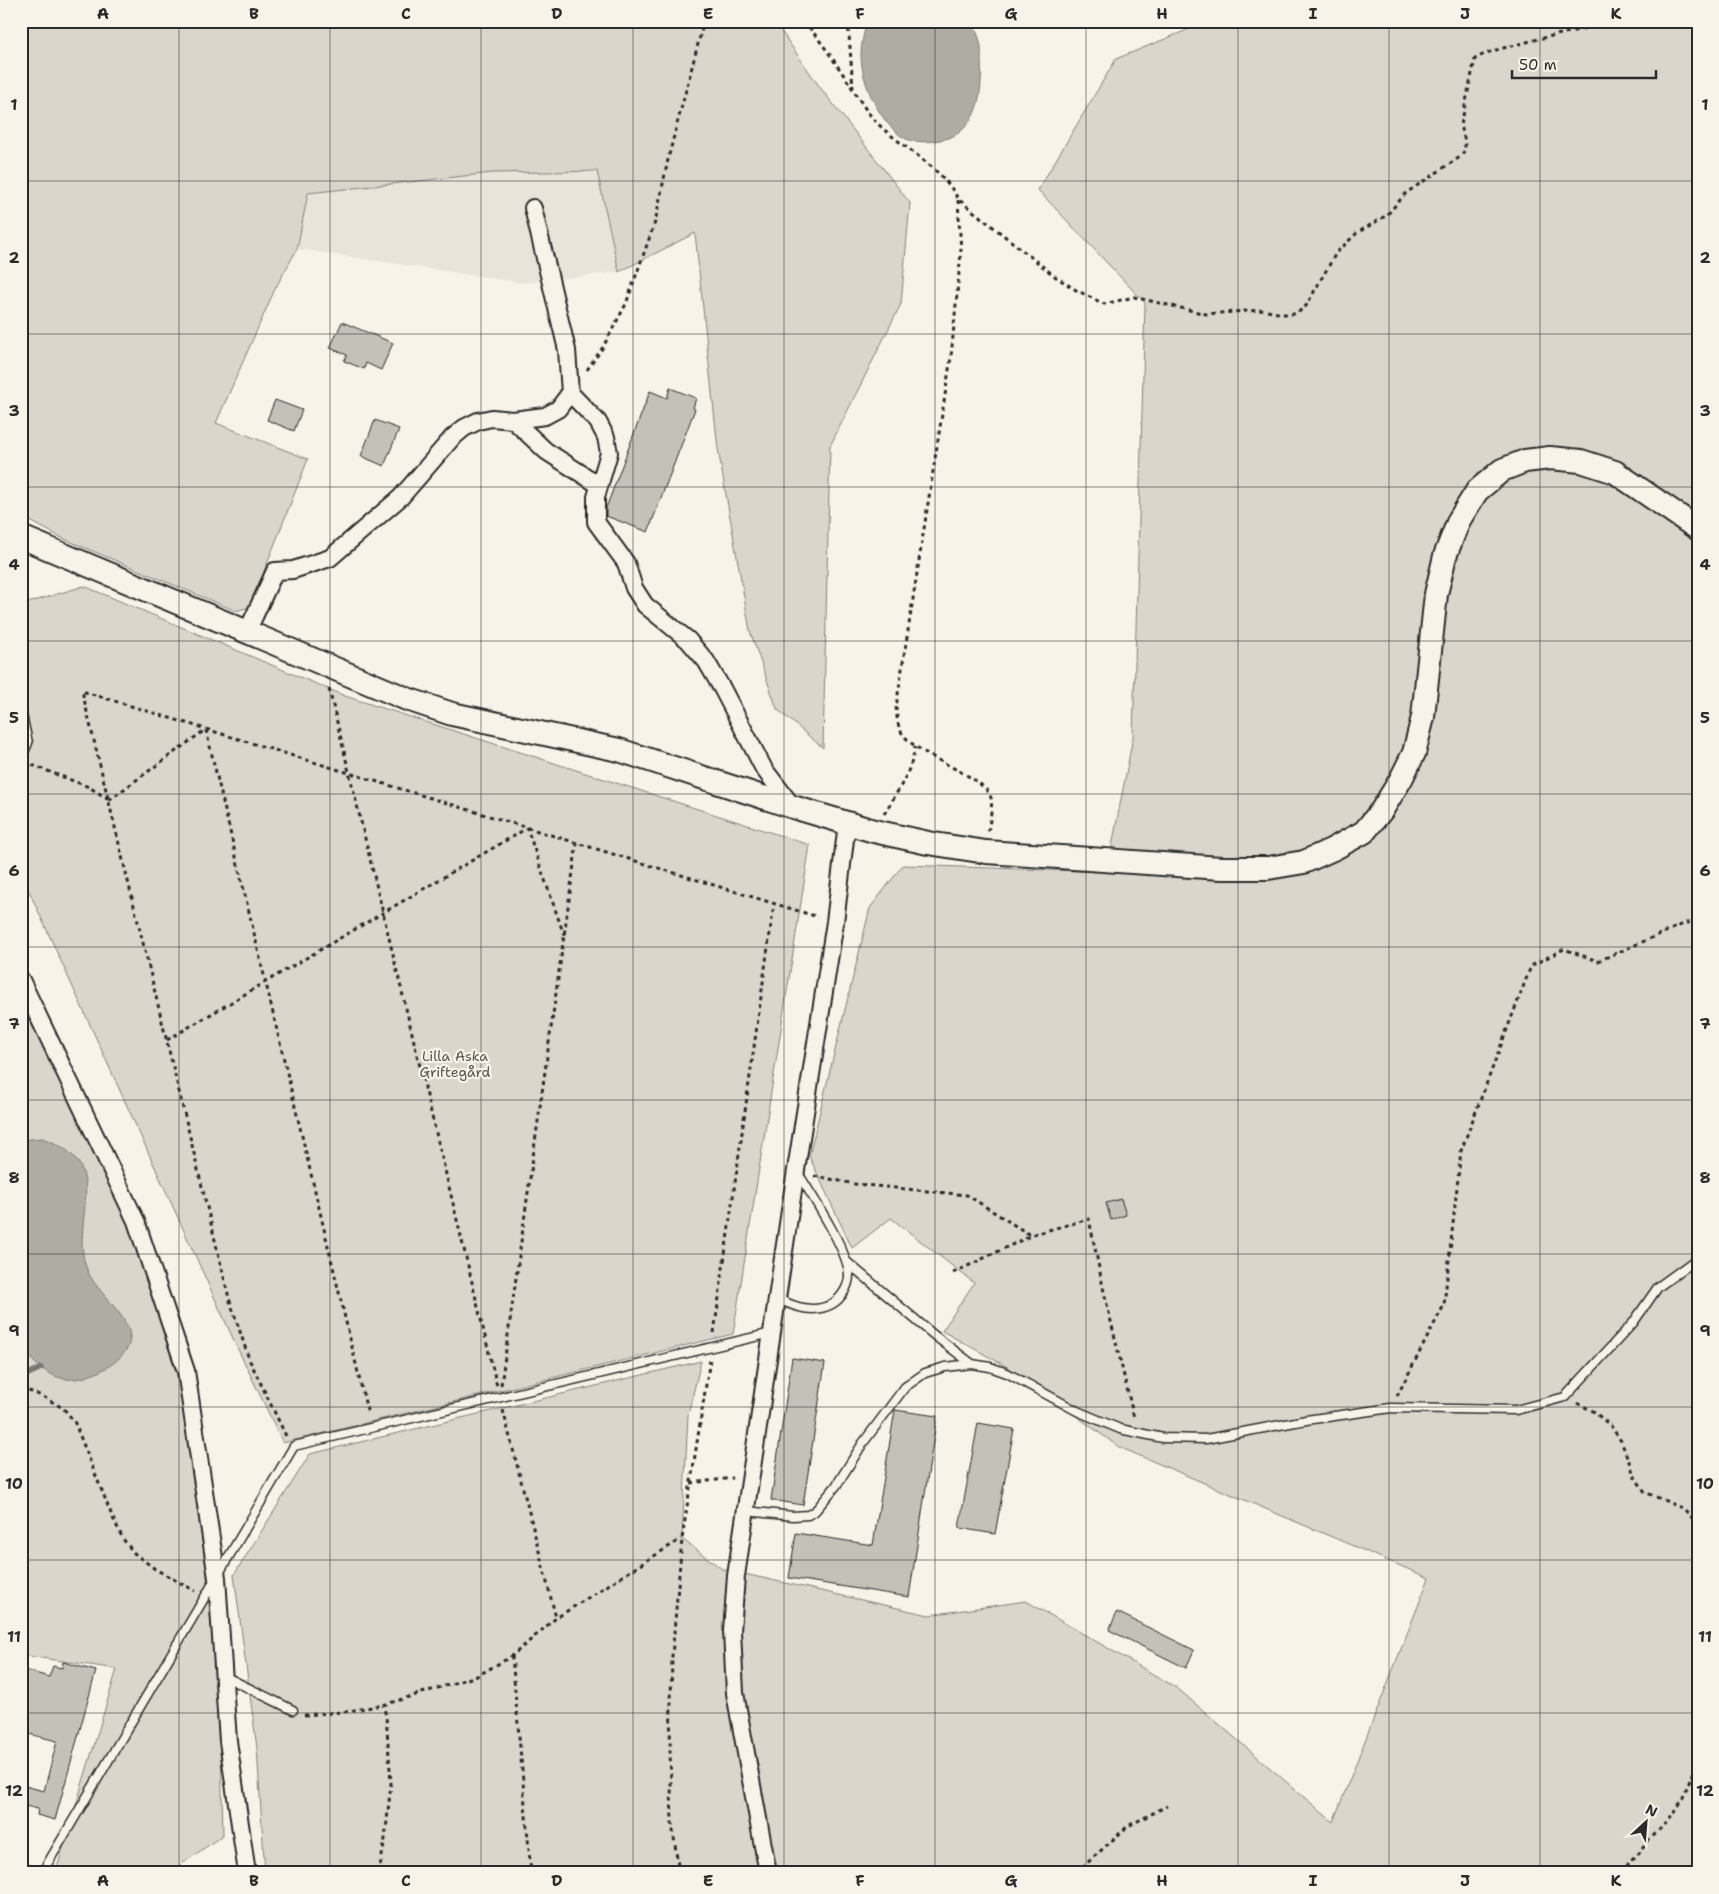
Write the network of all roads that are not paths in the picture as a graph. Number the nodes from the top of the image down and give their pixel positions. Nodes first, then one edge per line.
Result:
1 (533, 208) dead end
2 (570, 393) junction
3 (513, 420) junction
4 (599, 485) junction
5 (1698, 529) edge
6 (21, 537) edge
7 (247, 632) junction
8 (21, 710) edge
9 (21, 759) edge
10 (793, 807) junction
11 (847, 823) junction
12 (21, 980) edge
13 (797, 1165) junction
14 (1698, 1258) edge
15 (847, 1262) junction
16 (778, 1299) junction
17 (772, 1333) junction
18 (972, 1364) junction
19 (746, 1511) junction
20 (217, 1578) junction
21 (224, 1676) junction
22 (293, 1710) road end
23 (21, 1869) edge
24 (35, 1873) edge
25 (42, 1873) edge
26 (247, 1873) edge
27 (768, 1873) edge

1 - 2 street
2 - 3 street
2 - 4 street
3 - 4 street
3 - 7 street
4 - 10 street
5 - 11 street
6 - 7 street
7 - 10 street
8 - 9 lane
10 - 11 street
11 - 13 street
12 - 20 street
13 - 15 lane
13 - 16 street
14 - 18 lane
15 - 16 lane
15 - 18 lane
16 - 17 street
17 - 19 street
17 - 20 lane
18 - 19 lane
19 - 27 street
20 - 21 street
20 - 25 lane
21 - 22 lane
21 - 26 street
23 - 24 lane

